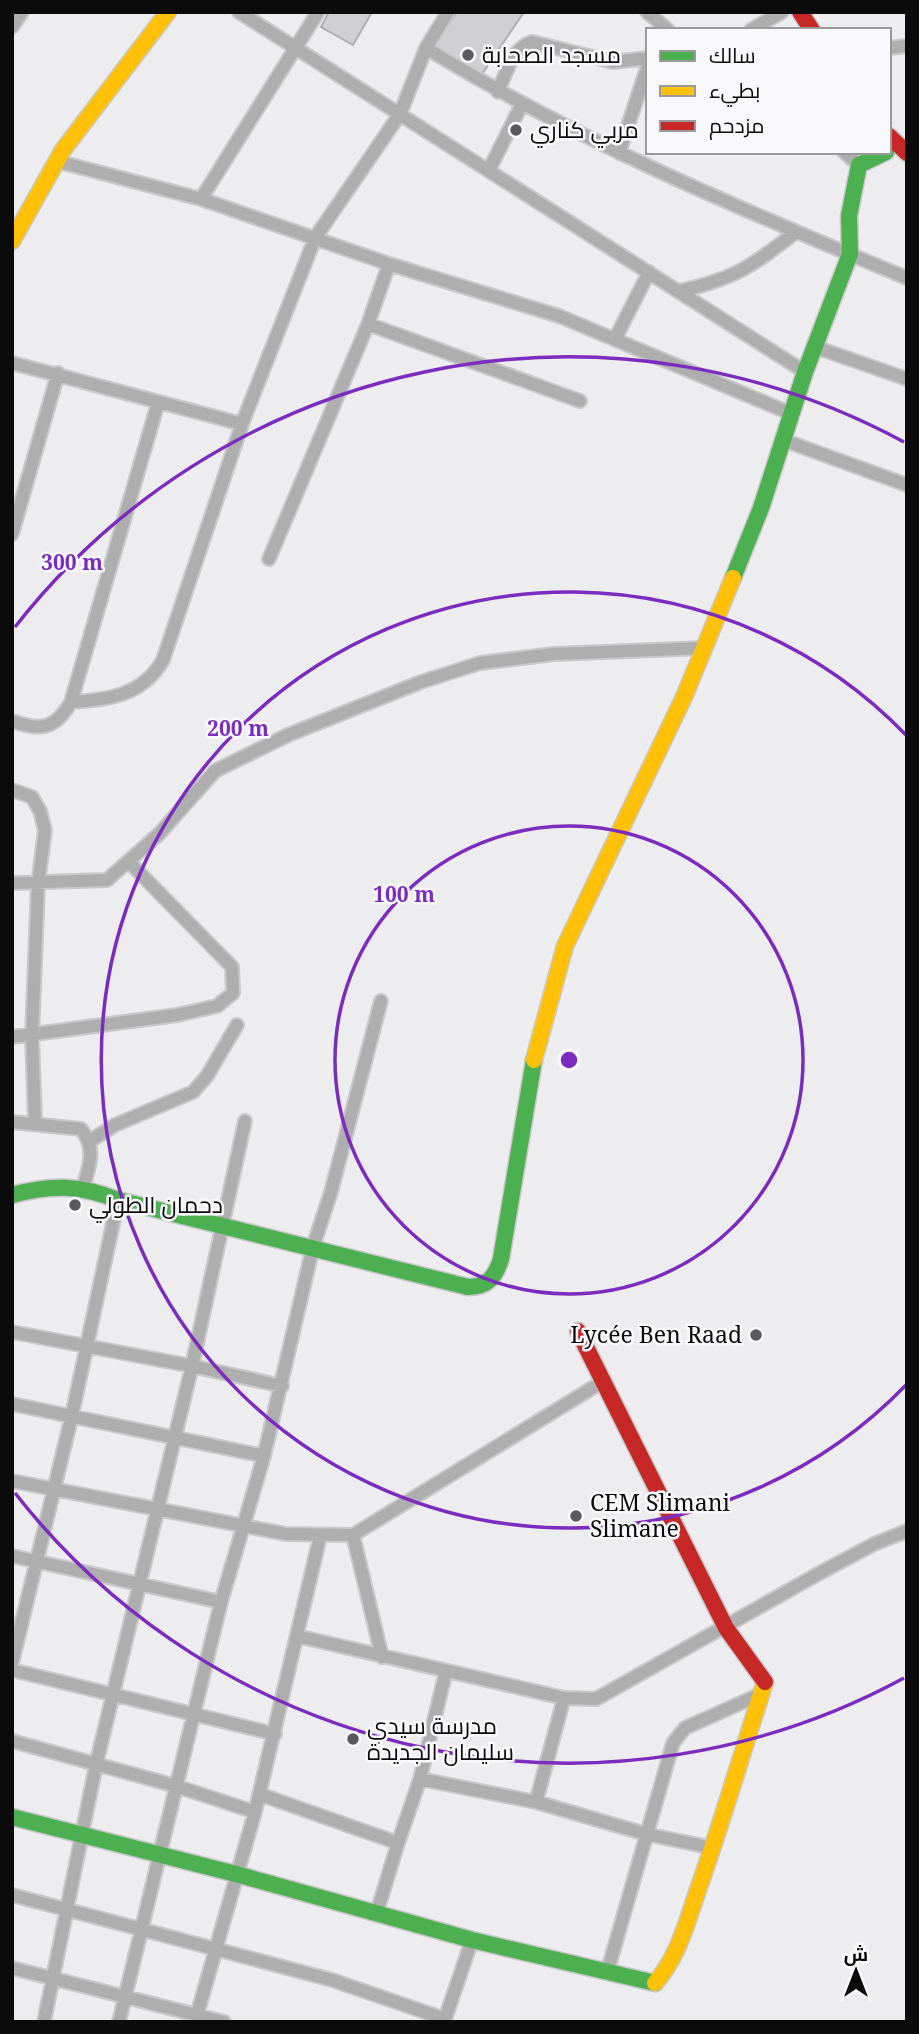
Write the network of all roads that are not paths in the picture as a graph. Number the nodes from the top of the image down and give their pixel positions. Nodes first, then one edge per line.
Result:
1 (22, 12) edge
2 (168, 12) edge
3 (239, 12) edge
4 (318, 12) edge
5 (448, 12) edge
6 (647, 12) edge
7 (782, 12) edge
8 (800, 12) edge
9 (12, 27) edge
10 (666, 28) edge
11 (754, 28) edge
12 (811, 28) edge
13 (426, 48) junction
14 (294, 49) junction
15 (646, 58) edge
16 (646, 71) edge
17 (498, 92) junction
18 (522, 104) junction
19 (400, 114) junction
20 (619, 153) junction
21 (846, 154) edge
22 (882, 154) edge
23 (56, 161) junction
24 (859, 165) junction
25 (489, 170) junction
26 (201, 199) junction
27 (18, 211) edge
28 (796, 232) junction
29 (315, 238) junction
30 (12, 241) edge
31 (849, 254) junction
32 (389, 264) junction
33 (649, 272) junction
34 (907, 278) edge
35 (679, 291) junction
36 (368, 324) junction
37 (615, 339) junction
38 (815, 347) junction
39 (12, 363) edge
40 (805, 372) junction
41 (58, 373) junction
42 (907, 379) edge
43 (580, 401) dead end
44 (158, 403) junction
45 (792, 415) junction
46 (242, 424) junction
47 (783, 440) junction
48 (907, 485) edge
49 (12, 534) edge
50 (269, 559) dead end
51 (704, 648) junction
52 (71, 702) junction
53 (12, 721) edge
54 (12, 790) edge
55 (129, 862) junction
56 (12, 883) edge
57 (38, 884) junction
58 (381, 1001) dead end
59 (237, 1025) dead end
60 (32, 1036) junction
61 (12, 1037) edge
62 (245, 1121) dead end
63 (12, 1122) edge
64 (35, 1122) junction
65 (90, 1141) junction
66 (84, 1185) junction
67 (12, 1195) edge
68 (118, 1200) junction
69 (223, 1226) junction
70 (313, 1247) junction
71 (578, 1331) dead end
72 (12, 1332) edge
73 (85, 1345) junction
74 (192, 1366) junction
75 (602, 1382) junction
76 (282, 1386) junction
77 (12, 1404) edge
78 (72, 1415) junction
79 (175, 1437) junction
80 (264, 1456) junction
81 (12, 1481) edge
82 (53, 1487) junction
83 (157, 1507) junction
84 (242, 1527) junction
85 (907, 1531) edge
86 (353, 1535) junction
87 (320, 1537) junction
88 (12, 1556) edge
89 (38, 1561) junction
90 (140, 1584) junction
91 (221, 1602) junction
92 (726, 1628) junction
93 (297, 1636) junction
94 (382, 1657) junction
95 (12, 1663) edge
96 (12, 1670) edge
97 (446, 1671) junction
98 (112, 1693) junction
99 (762, 1693) junction
100 (564, 1698) junction
101 (194, 1715) junction
102 (275, 1734) junction
103 (12, 1741) edge
104 (96, 1765) junction
105 (419, 1779) junction
106 (176, 1786) junction
107 (259, 1794) junction
108 (536, 1802) junction
109 (255, 1811) junction
110 (12, 1817) edge
111 (646, 1834) junction
112 (82, 1838) junction
113 (398, 1843) junction
114 (713, 1848) junction
115 (159, 1854) junction
116 (236, 1874) junction
117 (12, 1895) edge
118 (69, 1909) junction
119 (377, 1912) junction
120 (140, 1927) junction
121 (472, 1940) junction
122 (214, 1950) junction
123 (12, 1968) edge
124 (607, 1973) junction
125 (54, 1979) junction
126 (125, 1997) junction
127 (196, 2018) edge
128 (445, 2021) edge
129 (44, 2022) edge
130 (119, 2022) edge
131 (224, 2022) edge

1 - 9 street
2 - 23 street
3 - 14 street
4 - 14 street
5 - 13 street
6 - 10 street
7 - 11 street
8 - 12 street
13 - 17 street
13 - 19 street
14 - 19 street
14 - 26 street
15 - 17 street
16 - 20 street
17 - 18 street
18 - 20 street
18 - 25 street
19 - 25 street
19 - 29 street
20 - 28 street
21 - 24 street
22 - 24 street
23 - 26 street
23 - 27 street
24 - 31 street
25 - 33 street
26 - 29 street
27 - 30 street
28 - 31 street
28 - 35 street
29 - 32 street
29 - 46 street
31 - 34 street
31 - 38 street
32 - 36 street
32 - 37 street
33 - 35 street
33 - 37 street
35 - 40 street
36 - 43 street
36 - 50 street
37 - 45 street
38 - 40 street
38 - 42 street
39 - 41 street
40 - 45 street
41 - 44 street
41 - 49 street
44 - 46 street
44 - 52 street
45 - 47 street
46 - 52 street
47 - 48 street
47 - 51 street
51 - 55 street
51 - 70 street
52 - 53 street
54 - 57 street
55 - 57 street
55 - 60 street
56 - 57 street
57 - 60 street
58 - 70 street
59 - 65 street
60 - 61 street
60 - 64 street
62 - 69 street
63 - 64 street
64 - 65 street
65 - 66 street
66 - 67 street
66 - 68 street
68 - 69 street
68 - 73 street
69 - 70 street
69 - 74 street
70 - 76 street
71 - 75 street
72 - 73 street
73 - 74 street
73 - 78 street
74 - 76 street
74 - 79 street
75 - 86 street
75 - 92 street
76 - 80 street
77 - 78 street
78 - 79 street
78 - 82 street
79 - 80 street
79 - 83 street
80 - 84 street
81 - 82 street
82 - 83 street
82 - 89 street
83 - 84 street
83 - 90 street
84 - 87 street
84 - 91 street
85 - 92 street
86 - 87 street
86 - 94 street
87 - 93 street
88 - 89 street
89 - 90 street
89 - 95 street
90 - 91 street
90 - 98 street
91 - 101 street
92 - 99 street
92 - 100 street
93 - 94 street
93 - 102 street
94 - 97 street
96 - 98 street
97 - 100 street
97 - 105 street
98 - 101 street
98 - 104 street
99 - 111 street
99 - 114 street
100 - 108 street
101 - 102 street
101 - 106 street
102 - 107 street
103 - 104 street
104 - 106 street
104 - 112 street
105 - 108 street
105 - 113 street
106 - 109 street
106 - 115 street
107 - 109 street
107 - 113 street
108 - 111 street
109 - 116 street
110 - 112 street
111 - 114 street
111 - 124 street
112 - 115 street
112 - 118 street
113 - 119 street
114 - 124 street
115 - 116 street
115 - 120 street
116 - 119 street
116 - 122 street
117 - 118 street
118 - 120 street
118 - 125 street
119 - 121 street
120 - 122 street
120 - 126 street
121 - 124 street
121 - 128 street
122 - 127 street
122 - 128 street
123 - 125 street
125 - 126 street
125 - 129 street
126 - 127 street
126 - 130 street
127 - 131 street

